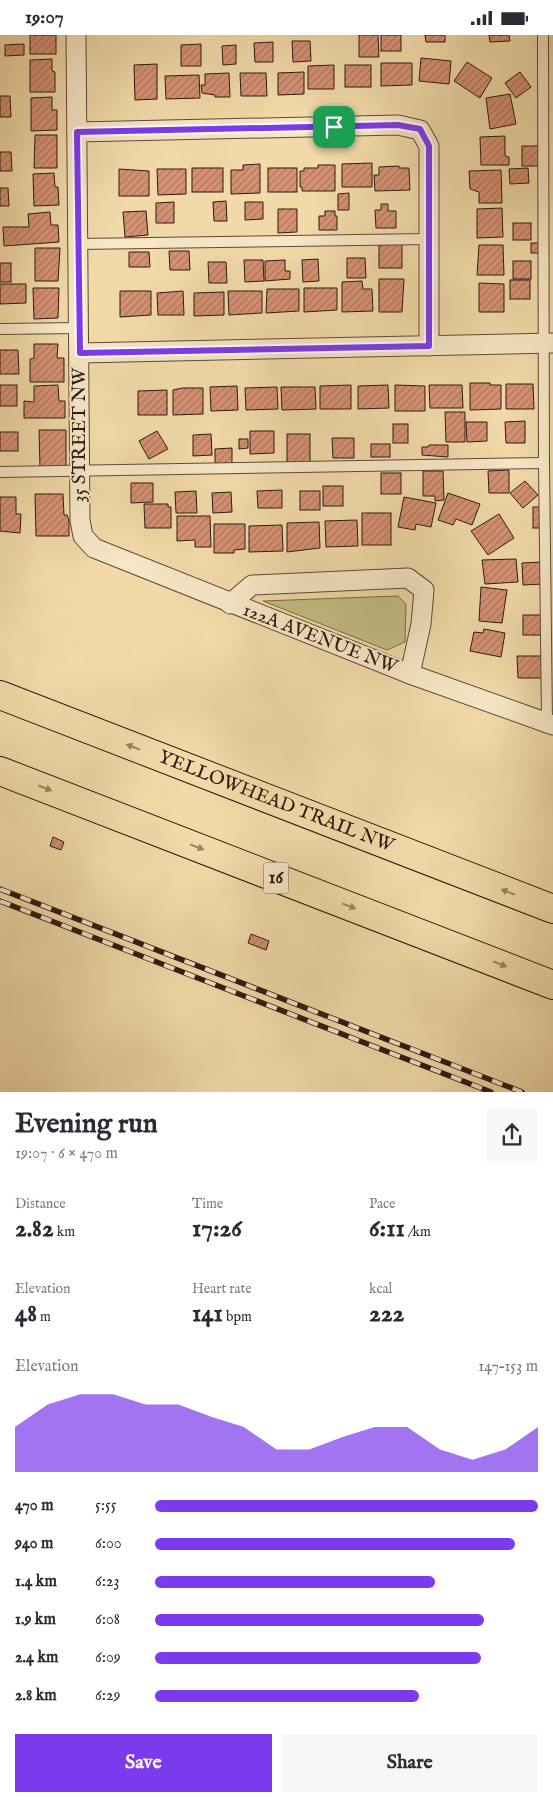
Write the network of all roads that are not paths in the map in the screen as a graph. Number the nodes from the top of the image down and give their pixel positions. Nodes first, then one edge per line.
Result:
1 (76, 35) edge
2 (543, 35) edge
3 (77, 132) junction
4 (429, 239) junction
5 (78, 244) junction
6 (80, 328) junction
7 (0, 329) edge
8 (548, 343) edge
9 (429, 346) junction
10 (80, 353) junction
11 (544, 463) junction
12 (80, 471) junction
13 (0, 472) edge
14 (83, 536) joint
15 (230, 604) junction
16 (410, 674) junction
17 (0, 695) edge
18 (550, 724) edge
19 (0, 771) edge
20 (553, 909) edge
21 (553, 985) edge

1 - 3 street, 35 STREET NW
2 - 8 lane
3 - 4 street
3 - 5 street, 35 STREET NW
4 - 5 lane
4 - 9 street
5 - 6 street, 35 STREET NW
6 - 7 lane
6 - 10 street, 35 STREET NW
8 - 9 street
8 - 11 lane
9 - 10 street
10 - 12 street, 35 STREET NW
11 - 12 lane
11 - 18 lane
12 - 13 lane
12 - 14 street, 35 STREET NW
14 - 15 street, 122A AVENUE NW
15 - 16 street, 122A AVENUE NW
15 - 16 street, 122A AVENUE NW
16 - 18 street, 122A AVENUE NW
20 -> 17 highway, YELLOWHEAD TRAIL NW
19 -> 21 highway, 16

